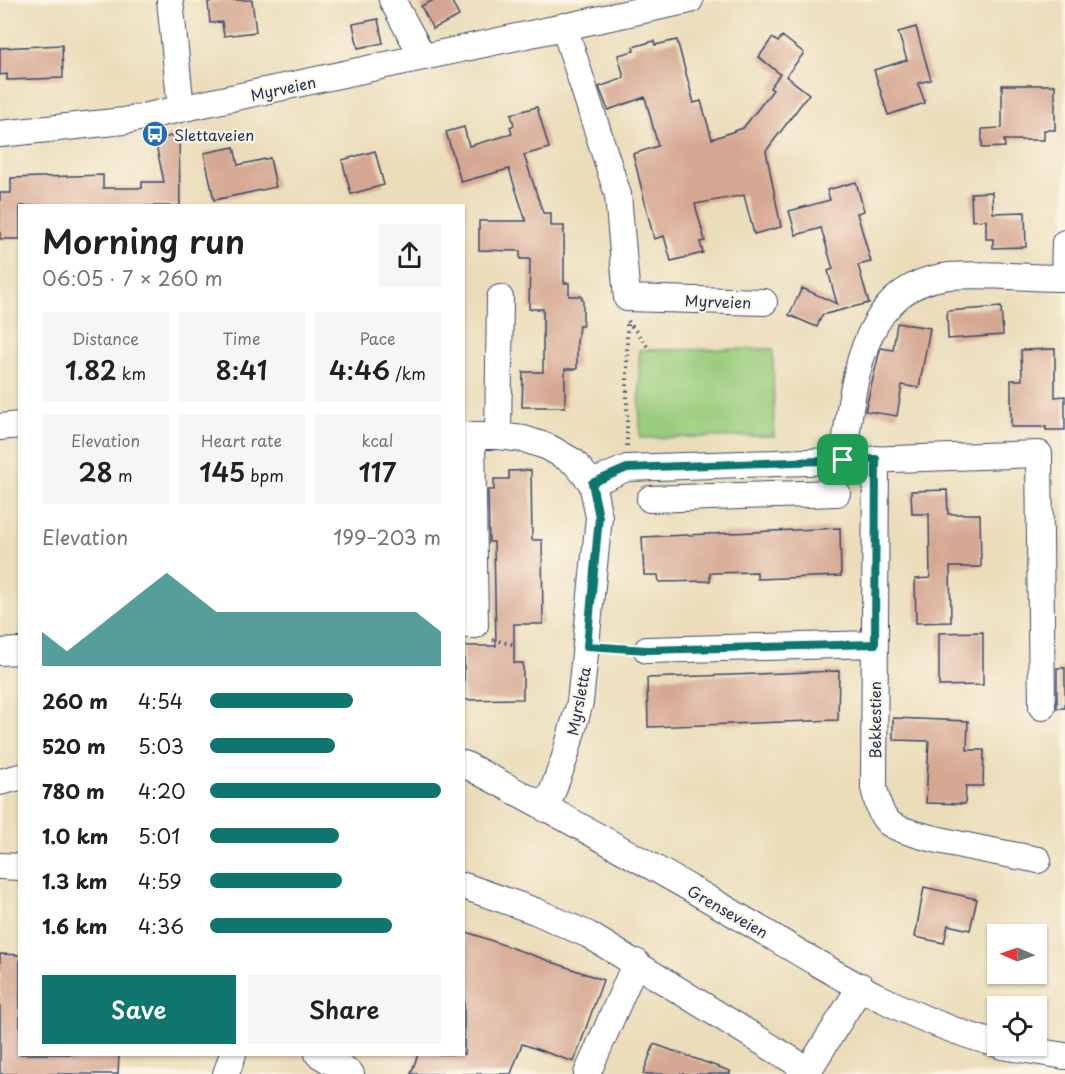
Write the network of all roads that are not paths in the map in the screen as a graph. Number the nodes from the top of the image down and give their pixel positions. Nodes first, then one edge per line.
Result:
1 (170, 0) edge
2 (392, 0) edge
3 (690, 0) edge
4 (564, 26) junction
5 (423, 57) junction
6 (181, 109) junction
7 (0, 134) edge
8 (1065, 243) edge
9 (500, 298) dead end
10 (764, 302) dead end
11 (18, 425) edge
12 (0, 427) edge
13 (468, 436) edge
14 (498, 436) junction
15 (876, 459) junction
16 (843, 460) junction
17 (714, 465) junction
18 (592, 483) junction
19 (837, 493) dead end
20 (716, 497) junction
21 (650, 499) dead end
22 (465, 625) edge
23 (875, 644) junction
24 (647, 650) road end
25 (18, 651) edge
26 (0, 652) edge
27 (1042, 706) dead end
28 (465, 765) edge
29 (18, 778) edge
30 (0, 782) edge
31 (546, 809) junction
32 (1038, 860) dead end
33 (0, 866) edge
34 (18, 867) edge
35 (465, 886) edge
36 (636, 962) junction
37 (861, 986) junction
38 (987, 1041) edge
39 (1047, 1053) edge
40 (232, 1056) edge
41 (322, 1056) edge
42 (1065, 1056) edge
43 (807, 1072) edge
44 (226, 1074) edge
45 (351, 1074) edge
46 (587, 1074) edge

1 - 6 street
2 - 5 street
3 - 4 street, Myrveien
4 - 5 street, Myrveien
4 - 10 street, Myrveien
5 - 6 street, Myrveien
6 - 7 street, Myrveien
8 - 16 street
9 - 14 street
11 - 12 street
13 - 14 street
13 - 22 street
14 - 18 street
15 - 16 street
15 - 23 street, Bekkestien
15 - 27 street
16 - 17 street
17 - 18 street
17 - 20 street
18 - 31 street, Myrsletta
19 - 20 street
20 - 21 street
23 - 24 street
23 - 32 street, Bekkestien
25 - 26 street
28 - 31 street, Grenseveien
29 - 30 street
31 - 37 street, Grenseveien
33 - 34 street
35 - 36 street
36 - 43 street
36 - 46 street
37 - 38 street, Grenseveien
37 - 43 street
39 - 42 street, Grenseveien
40 - 44 street
41 - 45 street

